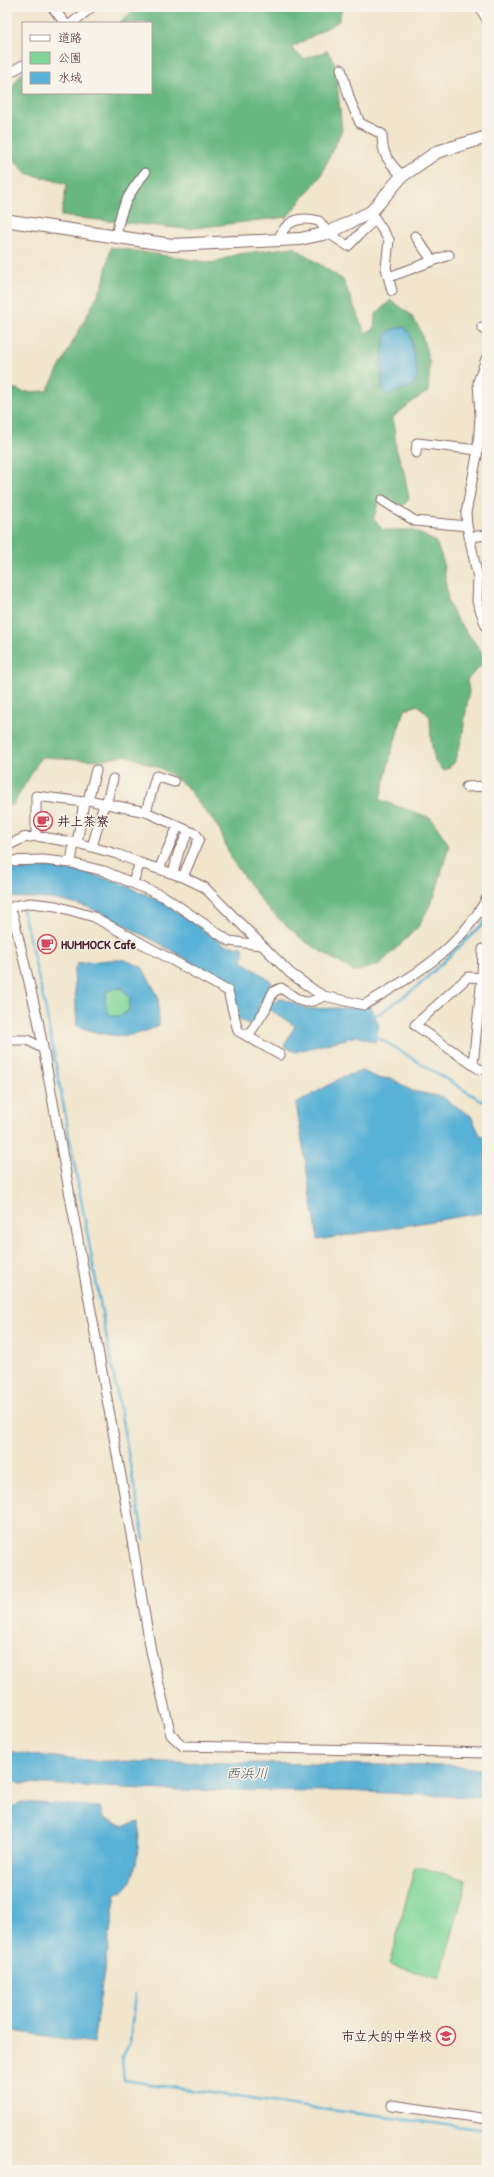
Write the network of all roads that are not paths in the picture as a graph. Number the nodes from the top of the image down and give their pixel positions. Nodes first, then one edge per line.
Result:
1 (52, 7) edge
2 (92, 7) edge
3 (480, 7) edge
4 (487, 20) edge
5 (64, 22) edge
6 (73, 22) edge
7 (22, 66) edge
8 (341, 69) dead end
9 (7, 74) edge
10 (487, 137) edge
11 (145, 173) dead end
12 (402, 176) junction
13 (373, 216) junction
14 (7, 222) edge
15 (328, 233) junction
16 (415, 236) dead end
17 (116, 238) junction
18 (278, 240) junction
19 (449, 255) dead end
20 (432, 260) junction
21 (389, 277) junction
22 (392, 291) dead end
23 (487, 356) edge
24 (478, 450) junction
25 (416, 453) dead end
26 (382, 500) dead end
27 (467, 526) junction
28 (487, 535) edge
29 (469, 537) junction
30 (487, 629) edge
31 (96, 770) dead end
32 (113, 779) dead end
33 (174, 782) dead end
34 (487, 786) edge
35 (466, 787) dead end
36 (86, 801) junction
37 (105, 804) junction
38 (146, 812) junction
39 (178, 826) junction
40 (189, 831) junction
41 (36, 836) junction
42 (76, 843) junction
43 (7, 846) edge
44 (92, 847) junction
45 (7, 861) edge
46 (71, 863) junction
47 (140, 864) junction
48 (159, 869) junction
49 (173, 873) junction
50 (183, 877) junction
51 (133, 882) junction
52 (487, 898) edge
53 (8, 911) edge
54 (261, 945) junction
55 (483, 949) dead end
56 (484, 977) edge
57 (324, 996) junction
58 (248, 1036) junction
59 (7, 1040) edge
60 (43, 1049) junction
61 (280, 1055) dead end
62 (473, 1065) junction
63 (487, 1070) edge
64 (487, 1753) edge
65 (392, 2106) dead end
66 (487, 2119) edge

1 - 5 street
2 - 6 street
3 - 4 street
7 - 9 street
8 - 12 street
10 - 12 street
11 - 17 street
12 - 13 street
13 - 15 street
13 - 15 street
13 - 21 street
14 - 17 street
15 - 18 street
15 - 18 street
16 - 20 street
17 - 18 street
19 - 20 street
20 - 21 street
21 - 22 street
23 - 24 street
24 - 25 street
24 - 27 street
26 - 27 street
27 - 29 street
28 - 29 street
29 - 30 street
31 - 36 street
32 - 37 street
33 - 38 street
34 - 35 street
36 - 37 street
36 - 41 street
36 - 42 street
37 - 38 street
37 - 44 street
38 - 39 street
39 - 40 street
39 - 48 street
40 - 49 street
40 - 50 street
41 - 42 street
41 - 43 street
42 - 44 street
42 - 46 street
44 - 47 street
45 - 46 street
46 - 51 street
47 - 48 street
47 - 51 street
48 - 49 street
49 - 50 street
50 - 54 street
51 - 54 street
52 - 57 street
53 - 58 street
53 - 60 street
54 - 57 street
55 - 56 street
56 - 62 street
56 - 62 street
57 - 58 street
58 - 61 street
59 - 60 street
60 - 64 street
62 - 63 street
65 - 66 street

